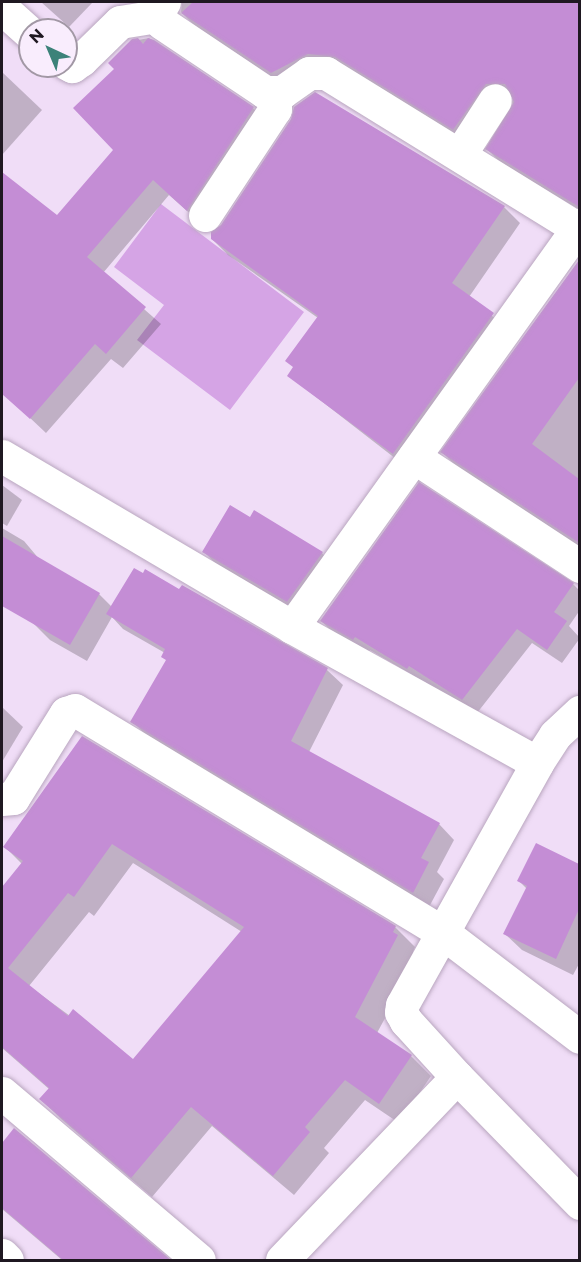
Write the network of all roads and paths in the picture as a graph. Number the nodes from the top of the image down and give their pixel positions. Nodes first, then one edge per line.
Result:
1 (3, 9) dead end
2 (161, 9) edge
3 (18, 22) edge
4 (78, 62) edge
5 (275, 94) junction
6 (495, 100) dead end
7 (460, 154) junction
8 (205, 215) dead end
9 (578, 227) edge
10 (2, 456) edge
11 (414, 457) junction
12 (579, 566) edge
13 (292, 627) junction
14 (579, 712) edge
15 (537, 763) junction
16 (2, 799) edge
17 (442, 933) junction
18 (579, 1037) edge
19 (457, 1077) junction
20 (2, 1093) edge
21 (579, 1203) edge
22 (2, 1256) edge
23 (7, 1260) edge
24 (199, 1260) edge
25 (282, 1260) edge

1 - 3 street
2 - 4 street
2 - 5 street
5 - 7 street
5 - 8 street
6 - 7 street
7 - 9 street
9 - 11 street
10 - 13 street
11 - 12 street
11 - 13 street
13 - 15 street
14 - 15 street
15 - 17 street
16 - 17 street
17 - 18 street
17 - 19 street
19 - 21 street
19 - 25 street
20 - 24 street
22 - 23 street

